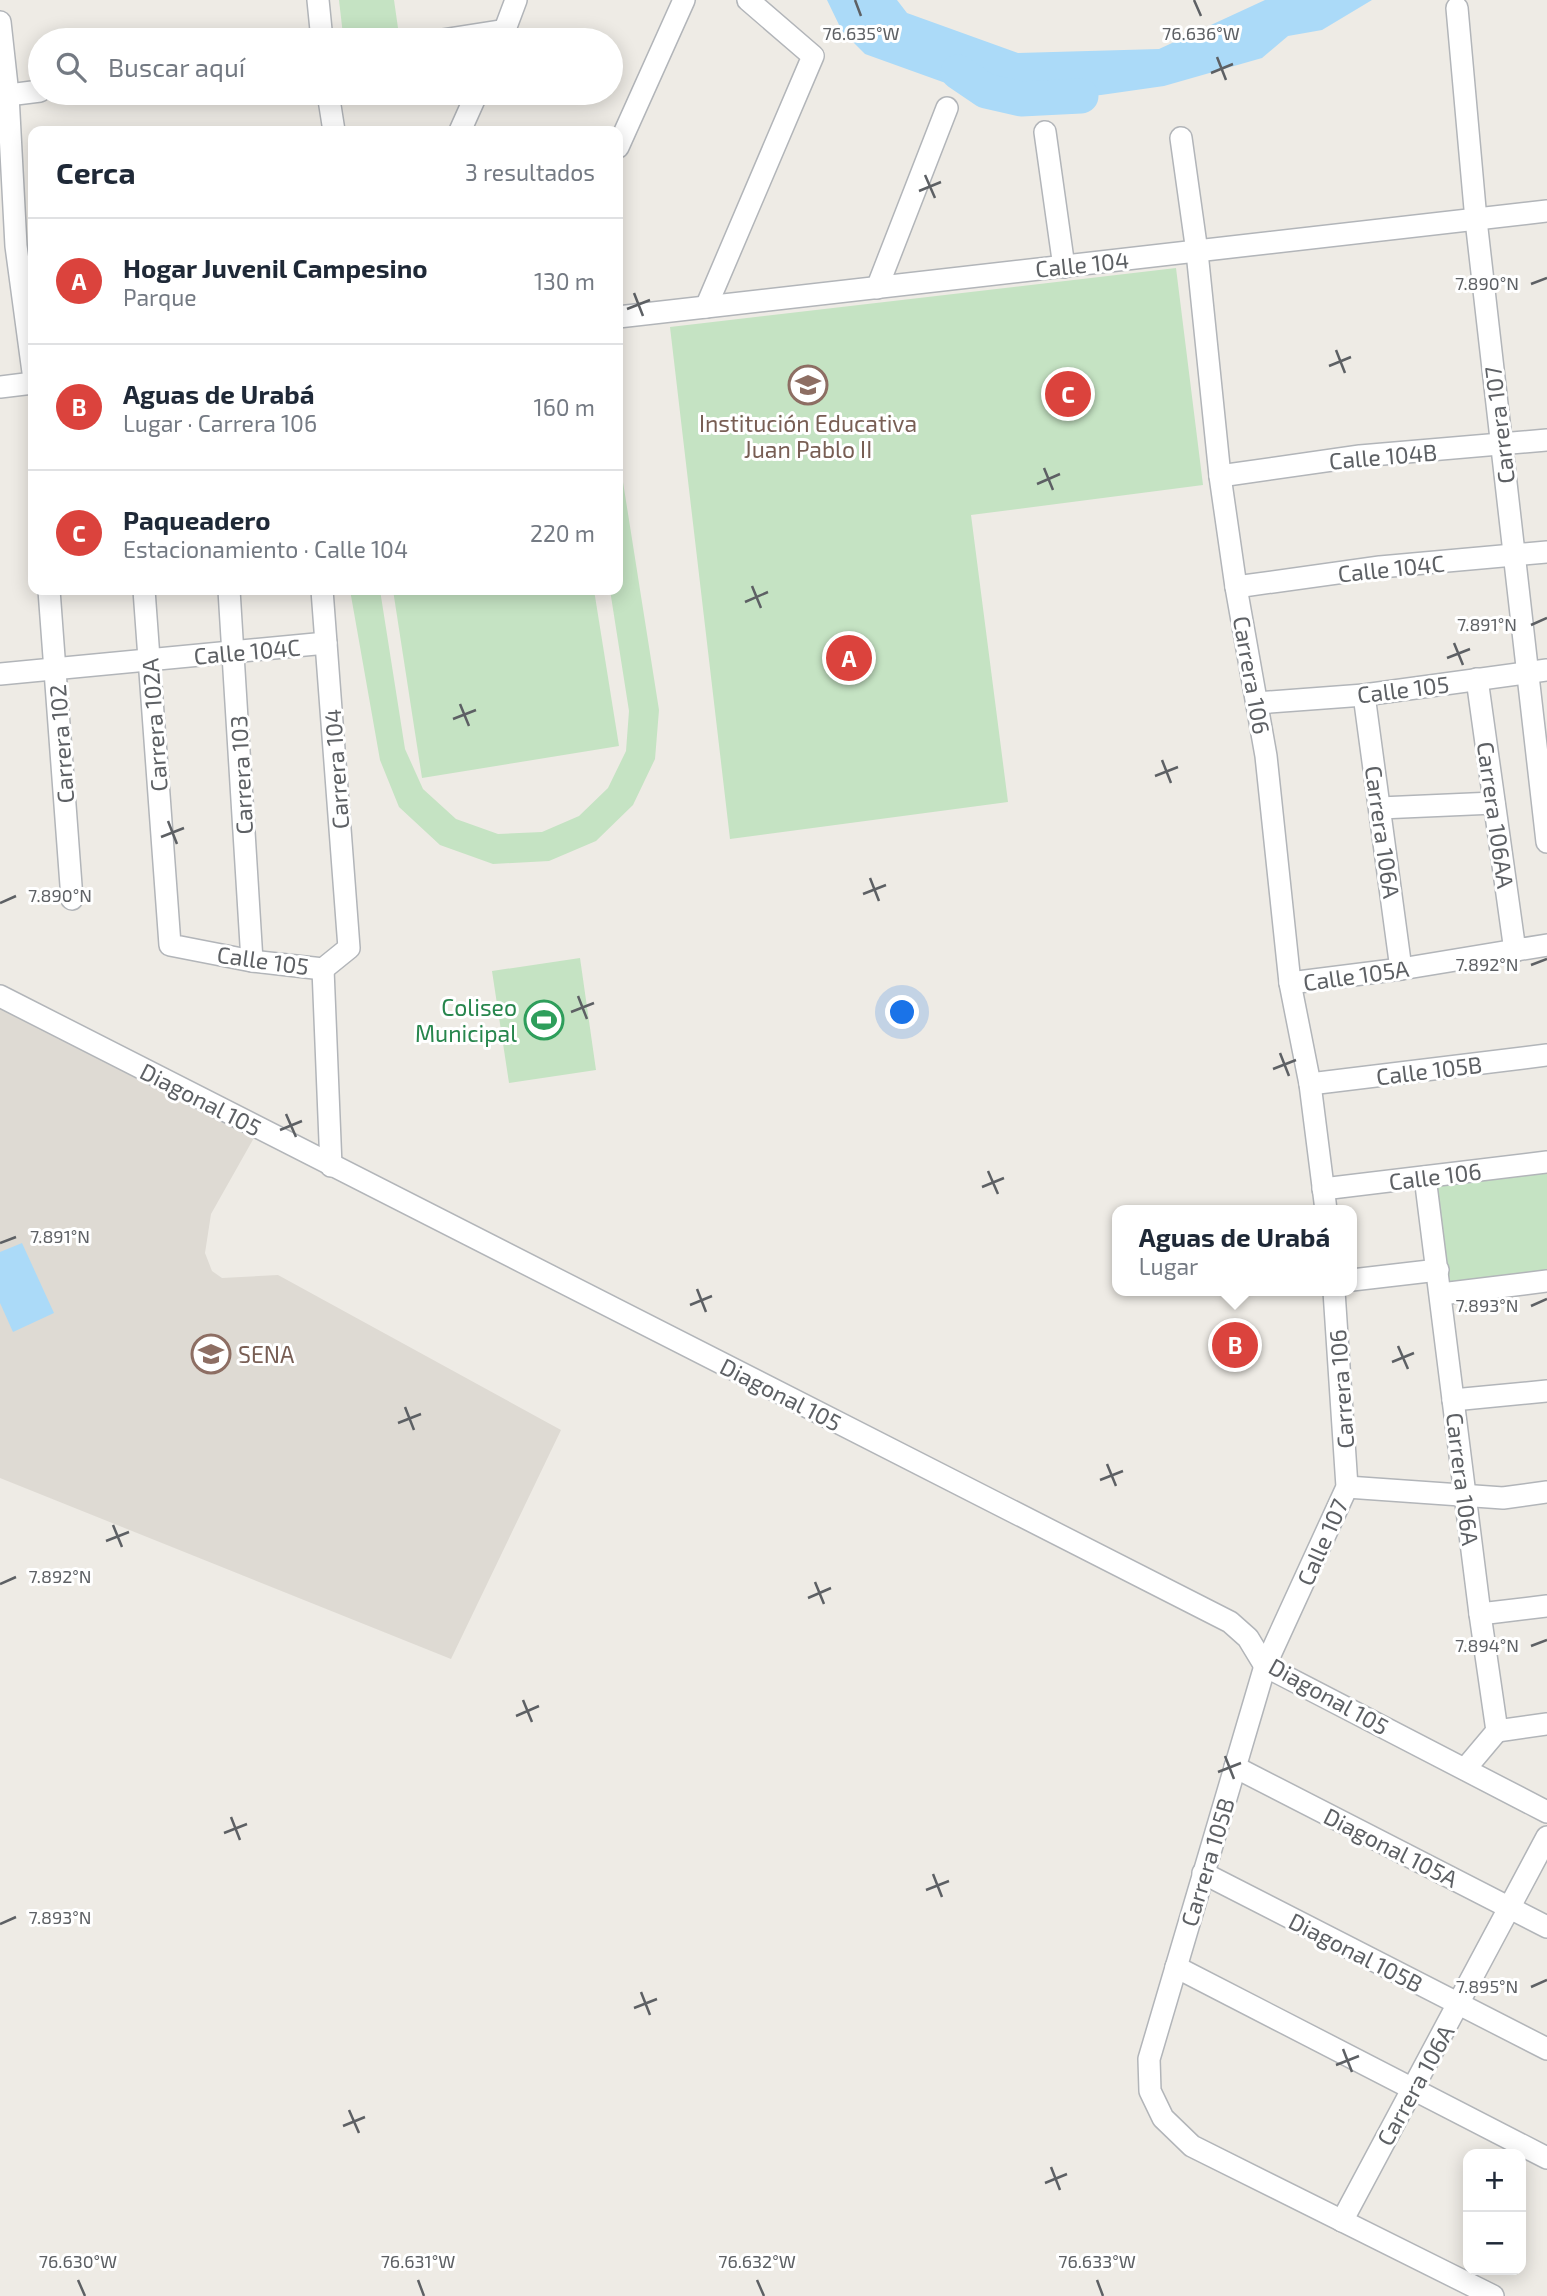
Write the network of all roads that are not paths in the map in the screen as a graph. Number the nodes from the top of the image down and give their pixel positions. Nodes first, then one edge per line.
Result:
1 (318, 0) edge
2 (516, 0) edge
3 (684, 0) edge
4 (748, 0) edge
5 (1457, 8) dead end
6 (0, 22) edge
7 (321, 28) edge
8 (506, 28) edge
9 (28, 92) edge
10 (4, 95) edge
11 (330, 105) edge
12 (472, 105) edge
13 (947, 108) dead end
14 (333, 126) edge
15 (462, 126) edge
16 (1045, 132) dead end
17 (623, 136) edge
18 (1181, 138) dead end
19 (1547, 211) edge
20 (1476, 220) junction
21 (16, 246) edge
22 (1197, 252) junction
23 (1064, 267) junction
24 (877, 288) junction
25 (706, 307) junction
26 (623, 316) edge
27 (28, 335) edge
28 (28, 384) edge
29 (0, 387) edge
30 (1547, 440) edge
31 (1502, 446) junction
32 (1220, 476) junction
33 (1547, 552) edge
34 (1514, 556) junction
35 (1236, 587) junction
36 (49, 595) edge
37 (144, 595) edge
38 (229, 595) edge
39 (322, 595) edge
40 (326, 643) junction
41 (233, 651) junction
42 (150, 660) junction
43 (56, 669) junction
44 (1537, 672) edge
45 (0, 674) edge
46 (1478, 679) junction
47 (1364, 695) junction
48 (1257, 703) junction
49 (1494, 803) junction
50 (1380, 808) junction
51 (1547, 842) edge
52 (72, 899) dead end
53 (170, 945) joint
54 (1547, 945) edge
55 (349, 948) joint
56 (1515, 951) junction
57 (252, 961) junction
58 (323, 969) junction
59 (1401, 969) junction
60 (1290, 983) junction
61 (0, 996) edge
62 (1547, 1055) edge
63 (1310, 1084) junction
64 (1547, 1162) edge
65 (331, 1166) junction
66 (1425, 1177) junction
67 (1324, 1200) edge
68 (1438, 1270) junction
69 (1357, 1279) edge
70 (1547, 1281) edge
71 (1441, 1294) junction
72 (1334, 1296) edge
73 (1547, 1391) edge
74 (1453, 1400) junction
75 (1347, 1486) junction
76 (1547, 1492) edge
77 (1465, 1496) junction
78 (1547, 1606) edge
79 (1480, 1614) junction
80 (1265, 1666) junction
81 (1547, 1724) edge
82 (1497, 1731) junction
83 (1235, 1767) junction
84 (1465, 1769) junction
85 (1547, 1812) edge
86 (1547, 1837) edge
87 (1203, 1873) junction
88 (1509, 1908) junction
89 (1547, 1927) edge
90 (1176, 1967) junction
91 (1459, 2004) junction
92 (1547, 2049) edge
93 (1413, 2089) junction
94 (1547, 2158) edge
95 (1342, 2221) junction
96 (1493, 2296) edge

1 - 7 street
2 - 8 street
3 - 17 street
4 - 25 street
5 - 20 street, Carrera 107
6 - 10 street
9 - 10 street
10 - 21 street
11 - 14 street
12 - 15 street
13 - 24 street
16 - 23 street
18 - 22 street, Carrera 106
19 - 20 street, Calle 104
20 - 22 street, Calle 104
20 - 31 street, Carrera 107
21 - 27 street
22 - 23 street, Calle 104
22 - 32 street, Carrera 106
23 - 24 street, Calle 104
24 - 25 street, Calle 104
25 - 26 street, Calle 104
28 - 29 street
30 - 31 street, Calle 104B
31 - 32 street, Calle 104B
31 - 34 street, Carrera 107
32 - 35 street, Carrera 106
33 - 34 street, Calle 104C
34 - 35 street, Calle 104C
34 - 44 street, Carrera 107
35 - 48 street, Carrera 106
36 - 43 street, Carrera 102
37 - 42 street, Carrera 102A
38 - 41 street, Carrera 103
39 - 40 street, Carrera 104
40 - 41 street, Calle 104C
40 - 55 street, Carrera 104
41 - 42 street, Calle 104C
41 - 57 street, Carrera 103
42 - 43 street, Calle 104C
42 - 53 street, Carrera 102A
43 - 45 street, Calle 104C
43 - 52 street, Carrera 102
44 - 46 street, Calle 105
44 - 51 street, Carrera 107
46 - 47 street, Calle 105
46 - 49 street, Carrera 106AA
47 - 48 street, Calle 105
47 - 50 street, Carrera 106A
48 - 60 street, Carrera 106
49 - 50 street
49 - 56 street, Carrera 106AA
50 - 59 street, Carrera 106A
53 - 57 street, Calle 105
54 - 56 street, Calle 105A
55 - 58 street, Calle 105
56 - 59 street, Calle 105A
57 - 58 street, Calle 105
58 - 65 street
59 - 60 street, Calle 105A
60 - 63 street, Carrera 106
61 - 65 street, Diagonal 105
62 - 63 street, Calle 105B
63 - 67 street, Carrera 106
64 - 66 street, Calle 106
65 - 80 street, Diagonal 105
66 - 67 street, Calle 106
66 - 68 street, Carrera 106A
68 - 69 street
68 - 71 street, Carrera 106A
70 - 71 street
71 - 74 street, Carrera 106A
72 - 75 street, Carrera 106
73 - 74 street
74 - 77 street, Carrera 106A
75 - 77 street, Calle 107
75 - 80 street, Calle 107
76 - 77 street, Calle 107
77 - 79 street, Carrera 106A
78 - 79 street
79 - 82 street, Carrera 106A
80 - 83 street, Carrera 105B
80 - 84 street, Diagonal 105
81 - 82 street
82 - 84 street
83 - 87 street, Carrera 105B
83 - 88 street, Diagonal 105A
84 - 85 street, Diagonal 105
86 - 88 street, Carrera 106A
87 - 90 street, Carrera 105B
87 - 91 street, Diagonal 105B
88 - 89 street, Diagonal 105A
88 - 91 street, Carrera 106A
90 - 93 street
90 - 95 street, Carrera 105B
91 - 92 street, Diagonal 105B
91 - 93 street, Carrera 106A
93 - 94 street
93 - 95 street, Carrera 106A
95 - 96 street

